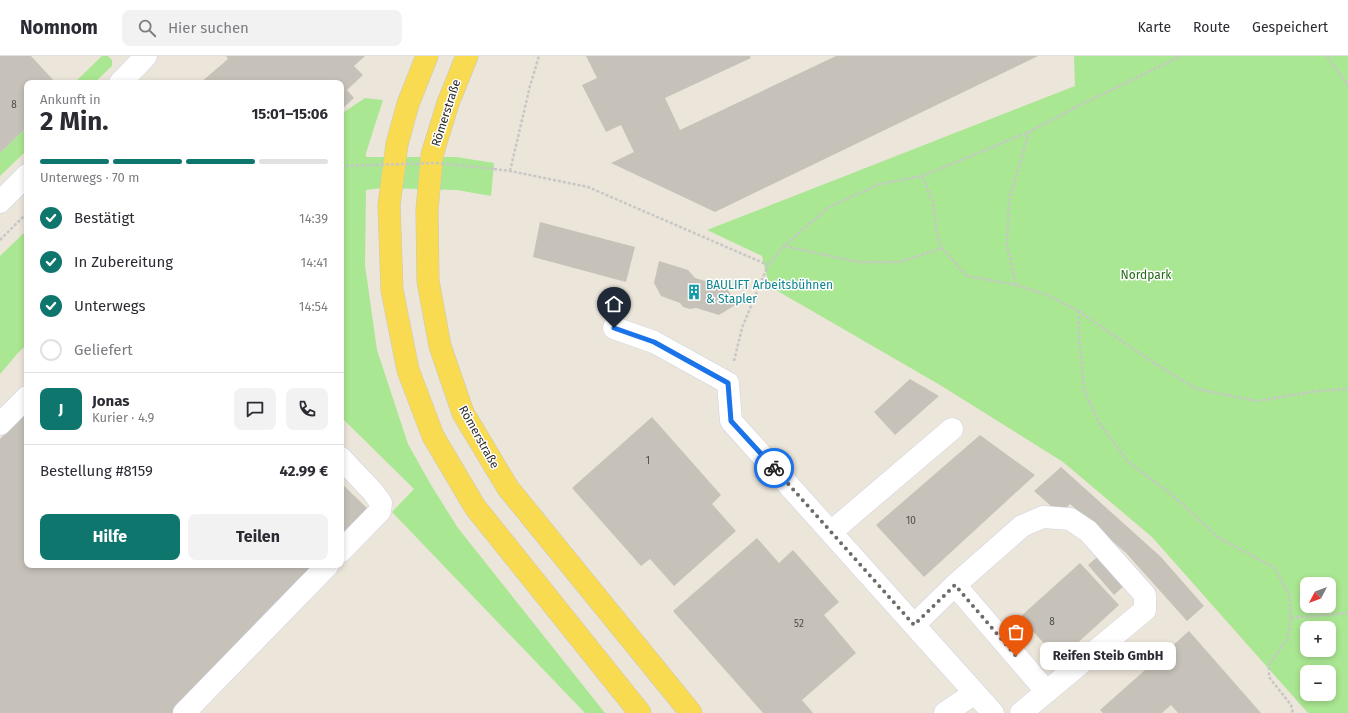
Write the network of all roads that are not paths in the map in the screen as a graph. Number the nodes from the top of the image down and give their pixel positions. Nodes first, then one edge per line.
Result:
1 (146, 56) edge
2 (427, 56) edge
3 (467, 56) edge
4 (123, 80) edge
5 (24, 178) edge
6 (0, 202) edge
7 (614, 328) dead end
8 (24, 400) edge
9 (0, 424) edge
10 (952, 429) dead end
11 (344, 461) edge
12 (831, 532) junction
13 (344, 548) edge
14 (325, 568) edge
15 (955, 585) junction
16 (914, 625) junction
17 (1047, 692) junction
18 (975, 693) junction
19 (184, 713) edge
20 (640, 713) edge
21 (691, 713) edge
22 (945, 713) edge
23 (993, 713) edge
24 (1021, 713) edge

1 - 4 street
2 - 20 main road
3 - 21 main road, Römerstraße
5 - 6 street
7 - 12 street
8 - 9 street
10 - 12 street
11 - 13 street
12 - 16 street
14 - 19 street
15 - 16 street
15 - 17 street
15 - 17 street
16 - 18 street
17 - 24 street
18 - 22 street
18 - 23 street

